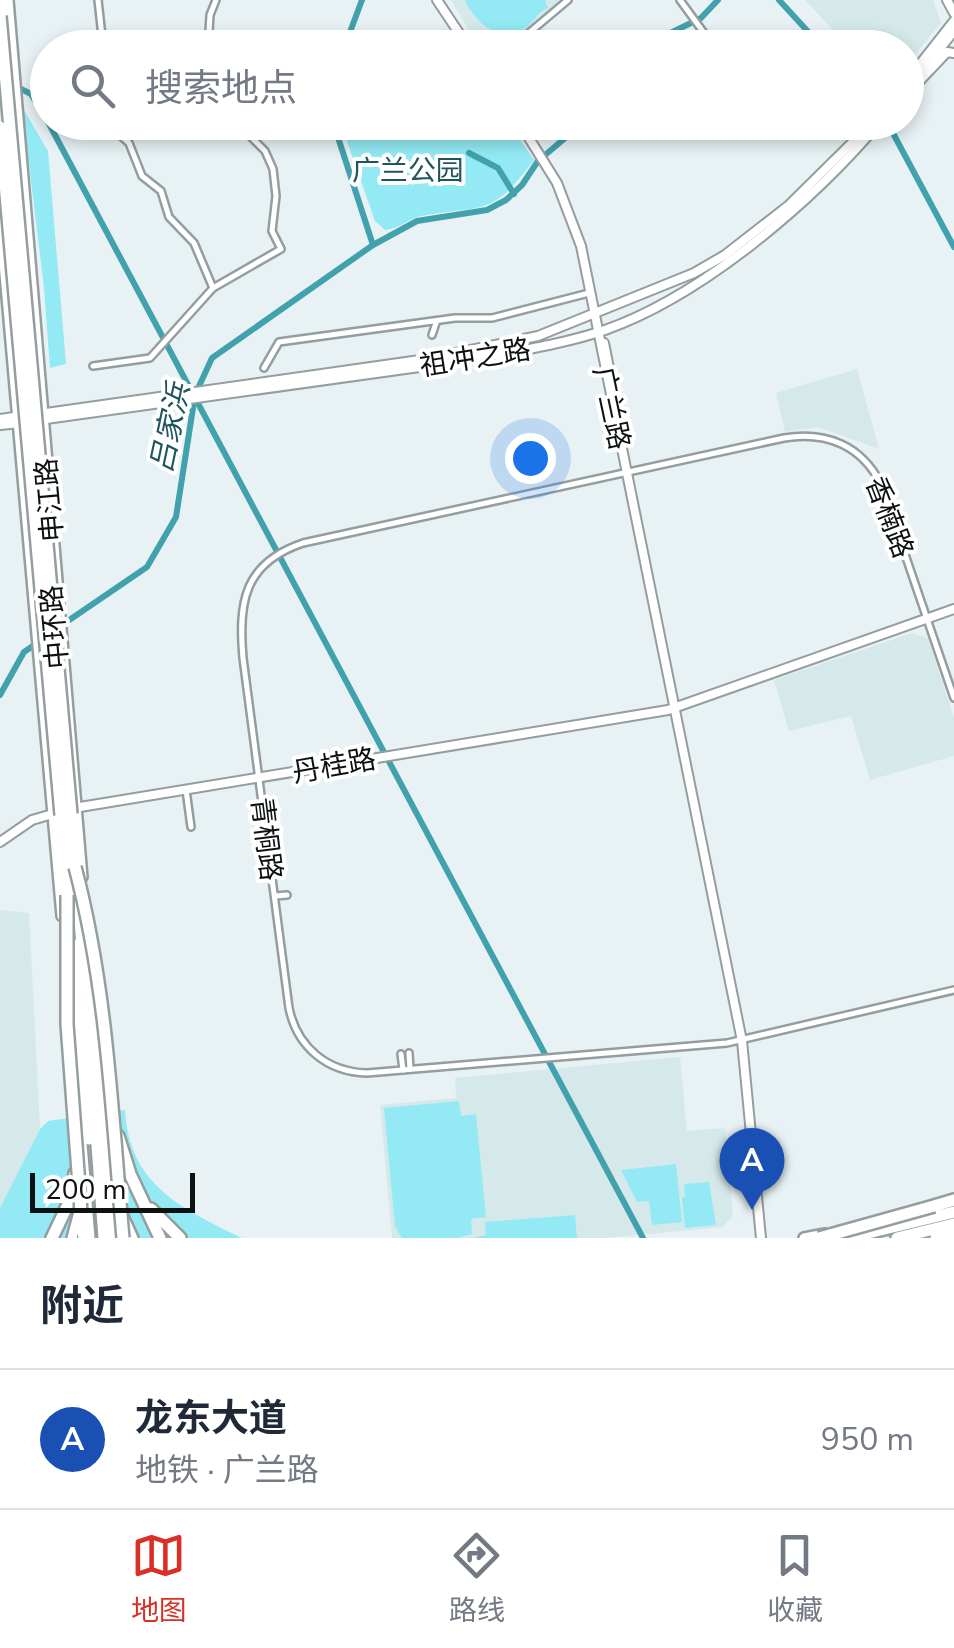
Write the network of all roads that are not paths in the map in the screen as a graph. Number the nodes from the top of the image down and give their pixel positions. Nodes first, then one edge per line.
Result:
1 (5, 0) edge
2 (98, 0) edge
3 (216, 0) edge
4 (439, 0) edge
5 (568, 0) edge
6 (680, 0) edge
7 (947, 0) edge
8 (954, 13) edge
9 (0, 15) edge
10 (954, 22) edge
11 (101, 30) edge
12 (209, 30) edge
13 (459, 30) edge
14 (532, 30) edge
15 (702, 30) edge
16 (954, 31) edge
17 (954, 53) edge
18 (924, 60) edge
19 (924, 69) edge
20 (924, 79) edge
21 (0, 127) edge
22 (125, 140) edge
23 (254, 140) edge
24 (532, 140) edge
25 (860, 140) edge
26 (861, 140) edge
27 (549, 165) junction
28 (0, 218) edge
29 (212, 288) junction
30 (589, 293) junction
31 (595, 313) junction
32 (436, 323) junction
33 (599, 332) junction
34 (432, 335) dead end
35 (93, 366) dead end
36 (264, 368) dead end
37 (226, 391) junction
38 (42, 417) junction
39 (17, 420) junction
40 (0, 422) edge
41 (627, 472) junction
42 (954, 609) edge
43 (927, 618) junction
44 (954, 698) edge
45 (675, 706) junction
46 (259, 776) junction
47 (186, 790) junction
48 (74, 808) junction
49 (53, 812) junction
50 (192, 827) dead end
51 (0, 840) edge
52 (75, 867) junction
53 (67, 895) junction
54 (287, 895) dead end
55 (275, 896) junction
56 (954, 990) edge
57 (742, 1041) junction
58 (405, 1054) dead end
59 (406, 1070) junction
60 (112, 1112) junction
61 (76, 1148) junction
62 (106, 1171) junction
63 (86, 1190) junction
64 (136, 1190) junction
65 (954, 1205) edge
66 (954, 1228) edge
67 (52, 1238) edge
68 (72, 1238) edge
69 (94, 1238) edge
70 (113, 1238) edge
71 (123, 1238) edge
72 (133, 1238) edge
73 (160, 1238) edge
74 (180, 1238) edge
75 (761, 1238) edge
76 (804, 1238) edge
77 (820, 1238) edge
78 (847, 1238) edge
79 (897, 1238) edge
80 (912, 1238) edge
81 (936, 1238) edge

1 - 9 highway, 中环路
1 - 38 main road, 申江路, bridge
2 - 11 street
3 - 12 street
4 - 13 street
5 - 14 street
6 - 15 street
7 - 8 street
9 - 48 highway, 中环路, bridge
10 - 18 street
16 - 19 street
17 - 20 street
21 - 53 highway, 中环路, bridge
22 - 29 street
23 - 29 street
24 - 27 street, 广兰路
25 - 31 street, 祖冲之路
26 - 33 street, 祖冲之路
27 - 30 street, 广兰路
27 - 31 street, 广兰路
28 - 39 main road, 申江路
29 - 35 street
30 - 31 street, 广兰路
30 - 32 street
31 - 33 street, 广兰路
31 - 37 street, 祖冲之路
32 - 34 street
32 - 36 street
33 - 37 street, 祖冲之路
33 - 41 street, 广兰路
37 - 38 street, 祖冲之路
38 - 39 street, 祖冲之路
38 - 48 main road, 申江路, bridge
39 - 40 street, 祖冲之路
39 - 49 main road, 申江路, bridge
41 - 43 street, 香楠路
41 - 45 street, 广兰路
41 - 46 street, 青桐路
42 - 43 street, 丹桂路
43 - 44 street, 香楠路
43 - 45 street, 丹桂路
45 - 46 street, 丹桂路
45 - 57 street, 广兰路
46 - 47 street, 丹桂路
46 - 48 street, 丹桂路
46 - 55 street, 青桐路
47 - 48 street, 丹桂路
47 - 50 street
48 - 49 street, 丹桂路
48 - 52 highway, 中环路
48 - 62 main road, 申江路
49 - 51 street, 丹桂路
49 - 63 main road, 申江路
52 - 60 highway, bridge
52 - 69 highway, 中环路, bridge
53 - 61 highway, bridge
53 - 69 highway, 中环路, bridge
54 - 55 street
55 - 59 street, 青桐路
56 - 57 street
57 - 59 street, 青桐路
57 - 75 street, 广兰路
58 - 59 street
60 - 64 highway, bridge
60 - 71 highway, bridge
61 - 67 highway, bridge
61 - 69 highway, bridge
62 - 70 main road, 申江路
62 - 72 main road
63 - 68 main road
63 - 69 main road, 申江路
64 - 73 highway
64 - 74 highway
65 - 76 main road
65 - 77 highway, bridge
65 - 78 highway
66 - 79 highway
66 - 80 main road
66 - 81 highway

